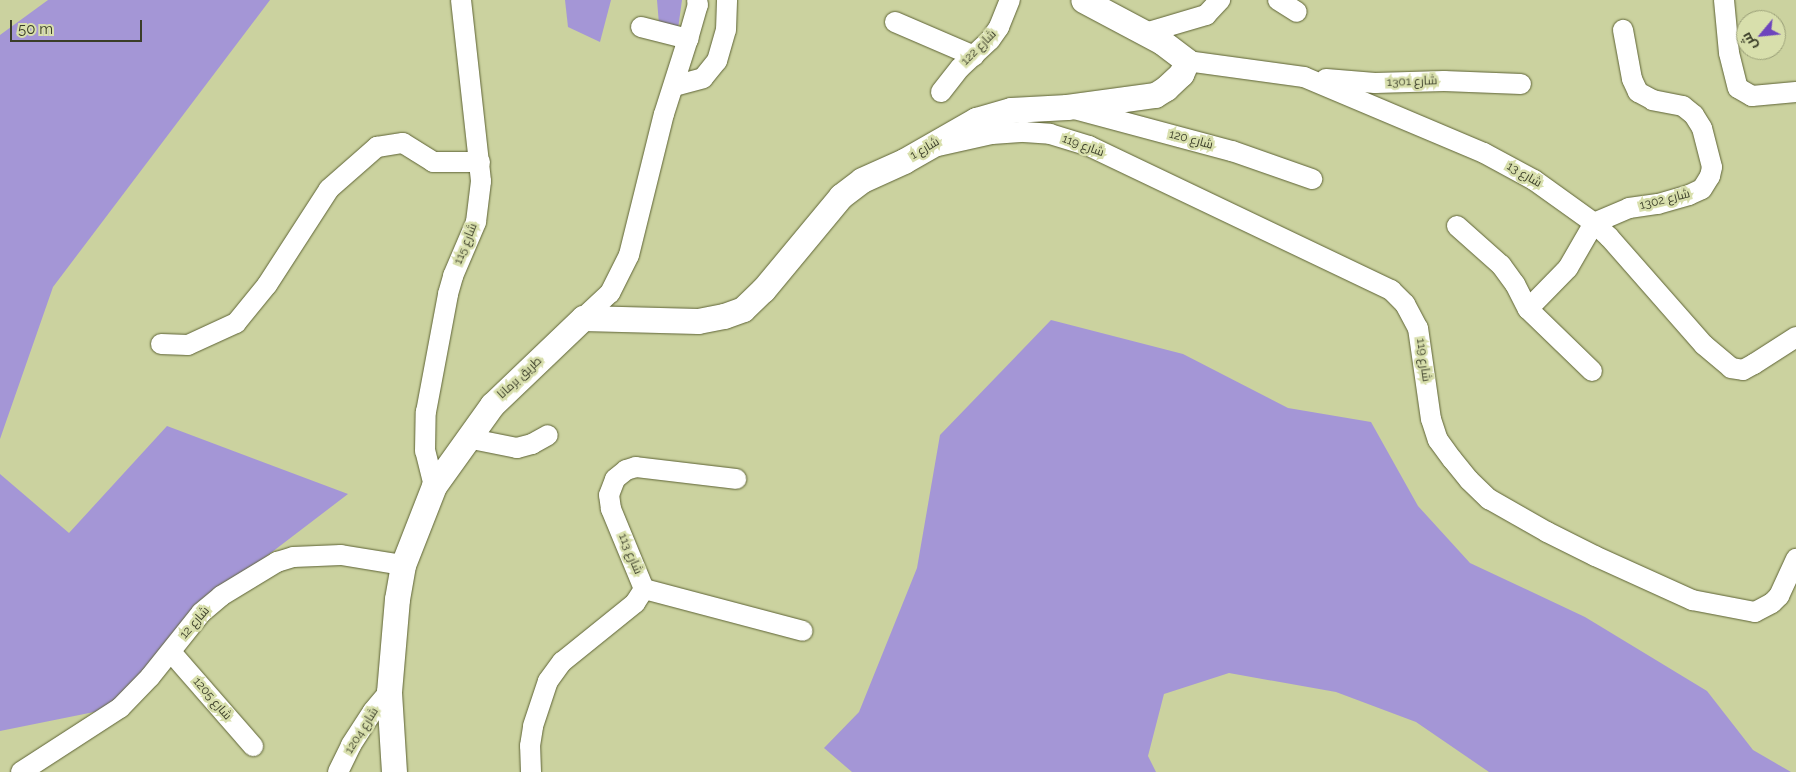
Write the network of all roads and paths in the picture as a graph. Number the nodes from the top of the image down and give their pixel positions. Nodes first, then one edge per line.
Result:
1 (461, 0) edge
2 (697, 0) edge
3 (727, 0) edge
4 (1010, 0) edge
5 (1083, 0) edge
6 (1220, 0) edge
7 (1278, 0) edge
8 (1724, 0) edge
9 (1297, 12) dead end
10 (895, 22) dead end
11 (641, 27) dead end
12 (1623, 30) dead end
13 (1145, 33) junction
14 (688, 39) junction
15 (974, 56) junction
16 (1187, 61) junction
17 (1304, 77) junction
18 (1521, 84) dead end
19 (674, 86) junction
20 (941, 92) dead end
21 (1796, 92) edge
22 (1067, 107) junction
23 (926, 148) junction
24 (480, 162) junction
25 (1312, 179) dead end
26 (1594, 223) junction
27 (1457, 226) dead end
28 (1528, 309) junction
29 (583, 318) junction
30 (1796, 336) edge
31 (161, 344) dead end
32 (1592, 371) dead end
33 (548, 434) dead end
34 (467, 438) junction
35 (736, 479) dead end
36 (434, 486) junction
37 (1796, 560) edge
38 (403, 566) junction
39 (644, 589) junction
40 (804, 631) dead end
41 (171, 652) junction
42 (389, 692) junction
43 (253, 746) dead end
44 (21, 772) edge
45 (338, 772) edge
46 (394, 772) edge
47 (531, 772) edge

1 - 24 street, شارع 115
2 - 14 street, طريق برمانا
3 - 19 street
4 - 15 street, شارع 122
5 - 13 street
6 - 13 street
7 - 9 street
8 - 21 street
10 - 15 street
11 - 14 street
12 - 26 street, شارع 1302
13 - 16 street
14 - 19 street, طريق برمانا
15 - 20 street, شارع 122
16 - 17 street, شارع 13
16 - 22 street, شارع 1
17 - 18 street, شارع 1301
17 - 26 street, شارع 13
19 - 29 street, طريق برمانا
22 - 23 street, شارع 1
22 - 25 street, شارع 120
23 - 29 street, شارع 1
23 - 37 street, شارع 119
24 - 31 street
24 - 36 street, شارع 115
26 - 28 street
26 - 30 street, شارع 13
27 - 28 street
28 - 32 street
29 - 34 street, طريق برمانا
33 - 34 street
34 - 36 street, طريق برمانا
35 - 39 street, شارع 113
36 - 38 street, طريق برمانا
38 - 41 street, شارع 12
38 - 42 street, طريق برمانا
39 - 40 street
39 - 47 street, شارع 113
41 - 43 street, شارع 1205
41 - 44 street, شارع 12
42 - 45 street, شارع 1204
42 - 46 street, طريق برمانا

